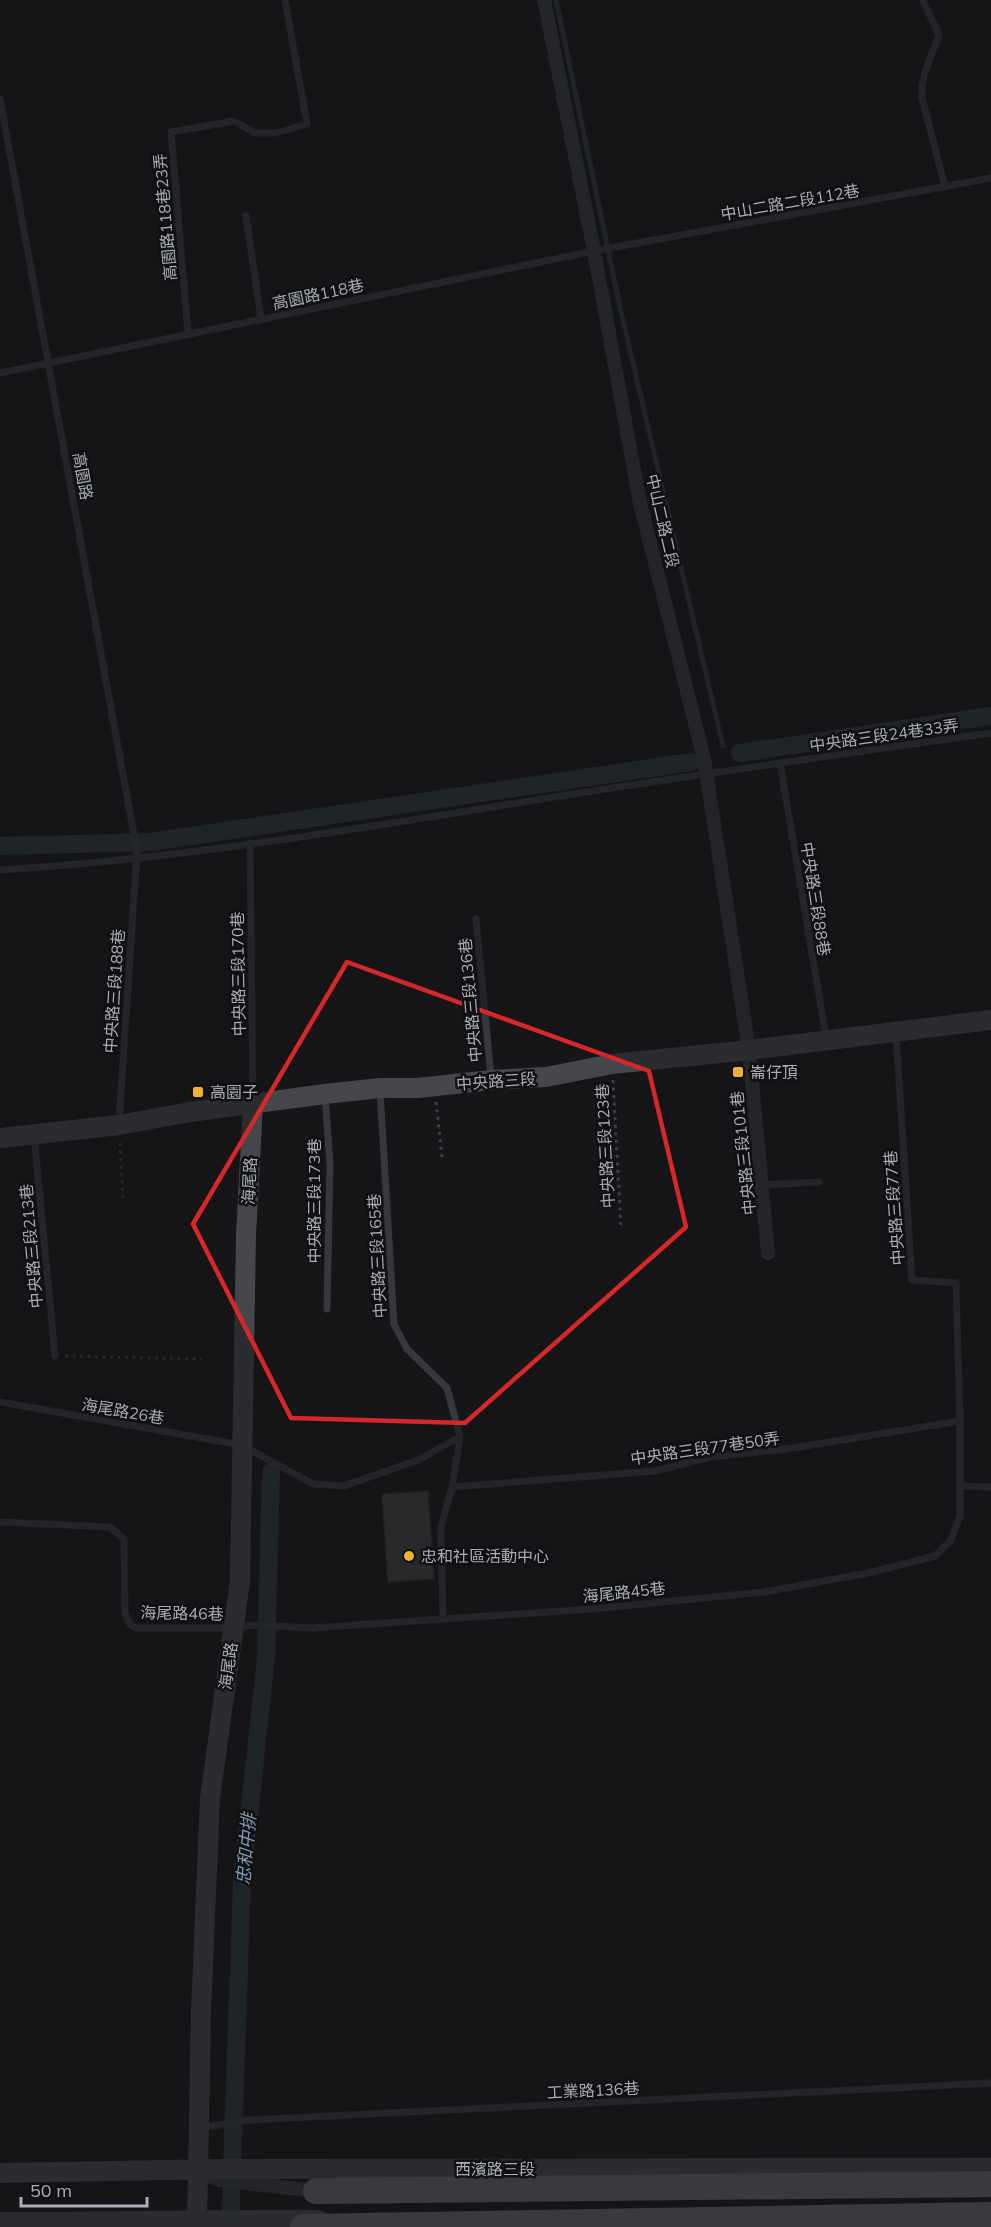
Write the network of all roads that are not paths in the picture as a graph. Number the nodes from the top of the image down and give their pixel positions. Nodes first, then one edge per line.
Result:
1 (285, 0) edge
2 (544, 0) edge
3 (923, 0) edge
4 (0, 99) edge
5 (991, 178) edge
6 (945, 187) junction
7 (246, 216) dead end
8 (594, 251) junction
9 (261, 319) junction
10 (188, 334) junction
11 (48, 363) junction
12 (0, 373) edge
13 (991, 733) edge
14 (780, 763) junction
15 (706, 774) junction
16 (250, 843) junction
17 (136, 855) junction
18 (0, 870) edge
19 (476, 919) dead end
20 (991, 1020) edge
21 (896, 1031) junction
22 (826, 1040) junction
23 (749, 1050) junction
24 (491, 1080) junction
25 (380, 1088) junction
26 (325, 1094) junction
27 (253, 1104) junction
28 (119, 1125) junction
29 (34, 1133) junction
30 (0, 1138) edge
31 (819, 1182) dead end
32 (763, 1185) junction
33 (768, 1253) dead end
34 (327, 1309) dead end
35 (55, 1356) road end
36 (0, 1402) edge
37 (960, 1421) junction
38 (460, 1437) junction
39 (241, 1444) junction
40 (961, 1486) junction
41 (452, 1487) junction
42 (991, 1487) edge
43 (0, 1522) edge
44 (443, 1619) junction
45 (234, 1628) junction
46 (991, 2083) edge
47 (198, 2128) junction
48 (991, 2168) edge
49 (196, 2170) junction
50 (0, 2173) edge
51 (251, 2177) junction
52 (991, 2184) edge
53 (316, 2191) joint
54 (991, 2217) edge
55 (428, 2220) junction
56 (0, 2222) edge
57 (201, 2222) edge
58 (303, 2227) edge
59 (393, 2227) edge

1 - 10 lane, 高園路118巷23弄
2 - 8 street, 中山二路二段
3 - 6 lane
4 - 11 lane, 高園路
5 - 6 lane, 中山二路二段112巷
6 - 8 lane, 中山二路二段112巷
7 - 9 lane
8 - 9 lane, 高園路118巷
8 - 15 street, 中山二路二段
9 - 10 lane, 高園路118巷
10 - 11 lane, 高園路118巷
11 - 12 lane, 高園路118巷
11 - 17 lane, 高園路
13 - 14 lane, 中央路三段24巷33弄
14 - 15 lane, 中央路三段24巷33弄
14 - 22 lane, 中央路三段88巷
15 - 16 lane, 中央路三段24巷33弄
15 - 23 street, 中山二路二段
16 - 17 lane, 中央路三段24巷33弄
16 - 27 lane, 中央路三段170巷
17 - 18 lane, 中央路三段24巷33弄
17 - 28 lane, 中央路三段188巷
19 - 24 lane, 中央路三段136巷
20 - 21 street, 中央路三段
21 - 22 street, 中央路三段
21 - 37 lane, 中央路三段77巷
22 - 23 street, 中央路三段
23 - 24 street, 中央路三段
23 - 32 street, 中央路三段101巷
24 - 25 street, 中央路三段
25 - 26 street, 中央路三段
25 - 38 lane, 中央路三段165巷
26 - 27 street, 中央路三段
26 - 34 lane, 中央路三段173巷
27 - 28 street, 中央路三段
27 - 39 street, 海尾路
28 - 29 street, 中央路三段
29 - 30 street, 中央路三段
29 - 35 lane, 中央路三段213巷
31 - 32 lane
32 - 33 street, 中央路三段101巷
36 - 39 lane, 海尾路26巷
37 - 40 lane, 中央路三段77巷
37 - 41 lane, 中央路三段77巷50弄
38 - 39 lane, 海尾路26巷
38 - 41 lane
39 - 45 street, 海尾路
40 - 42 lane
40 - 44 lane, 海尾路45巷
41 - 44 lane
43 - 45 lane, 海尾路46巷
44 - 45 lane, 海尾路45巷
45 - 47 street, 海尾路
46 - 47 lane, 工業路136巷
47 - 49 street, 海尾路
48 - 51 street, 西濱路三段
49 - 50 street, 西濱路三段
49 - 51 street, 西濱路三段
49 - 57 street, 海尾路
51 - 53 street
52 - 53 highway
54 - 55 street
54 - 58 highway, bridge
55 - 57 street
55 - 59 street
56 - 57 street

